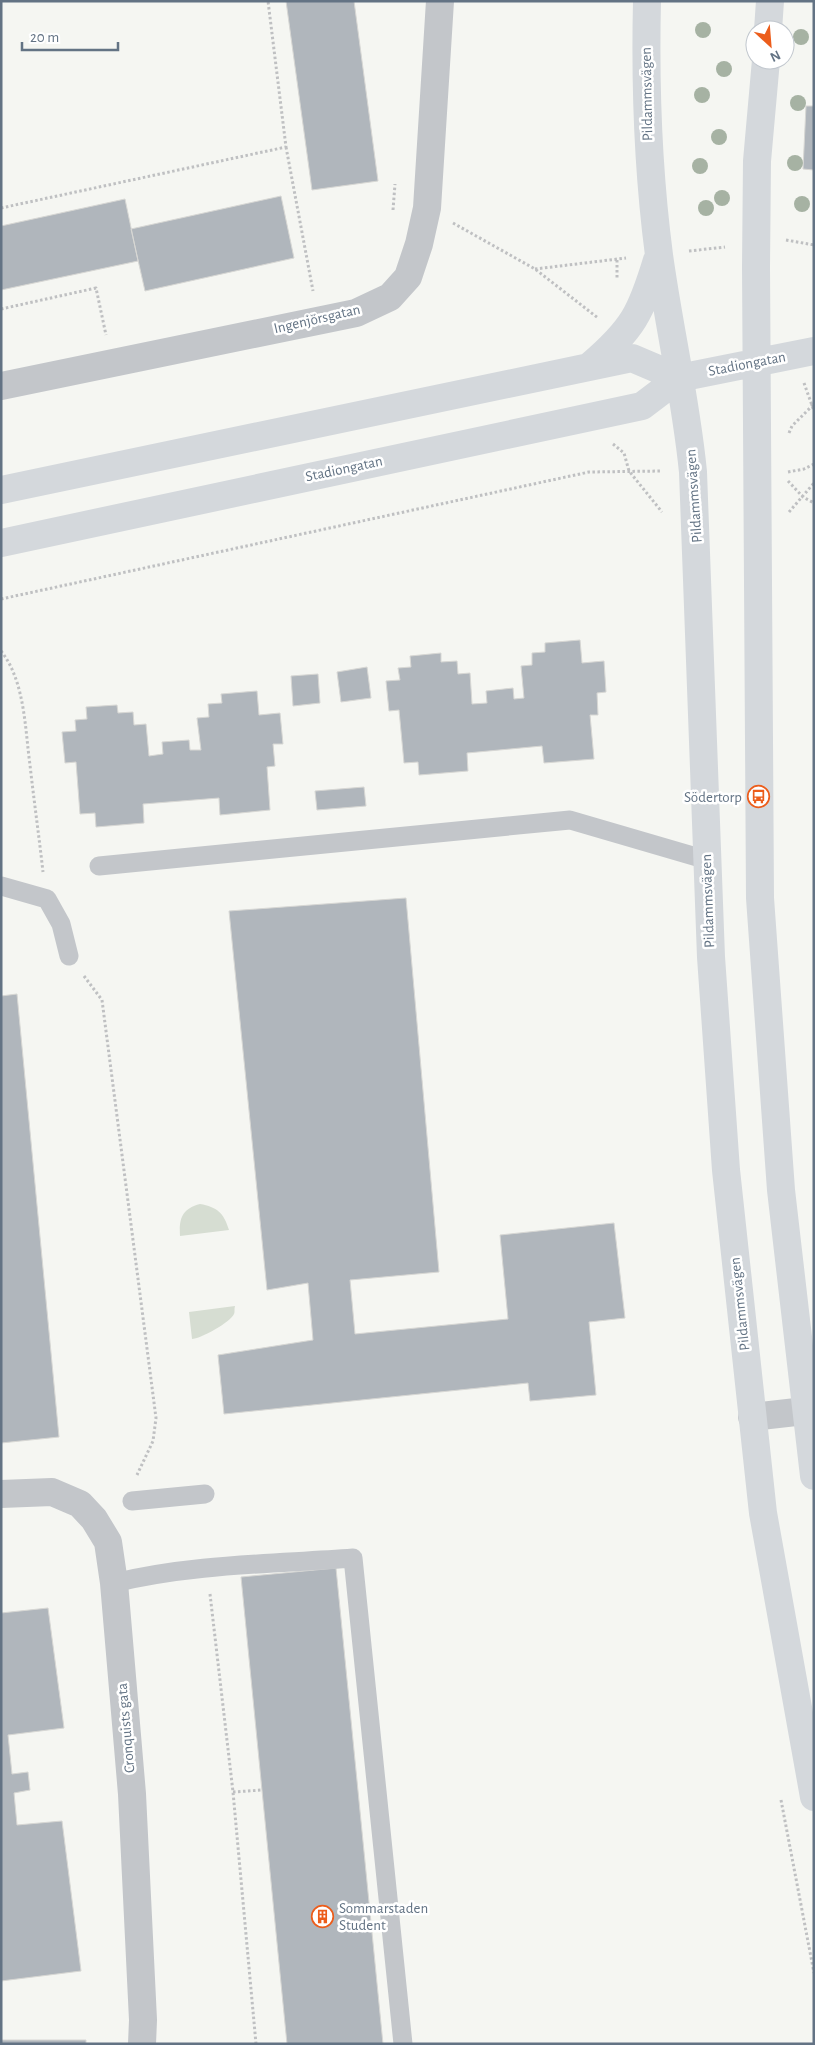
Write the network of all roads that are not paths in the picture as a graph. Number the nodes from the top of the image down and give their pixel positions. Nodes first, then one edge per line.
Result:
1 (440, 1) edge
2 (647, 1) edge
3 (770, 1) edge
4 (769, 20) edge
5 (765, 70) edge
6 (659, 254) junction
7 (814, 351) edge
8 (757, 363) junction
9 (590, 367) junction
10 (679, 378) junction
11 (1, 386) edge
12 (1, 490) edge
13 (1, 543) edge
14 (707, 860) junction
15 (99, 866) dead end
16 (1, 886) edge
17 (69, 956) road end
18 (810, 1410) edge
19 (752, 1417) junction
20 (814, 1476) edge
21 (1, 1494) edge
22 (206, 1494) dead end
23 (132, 1501) road end
24 (114, 1583) junction
25 (814, 1797) edge
26 (142, 2044) edge
27 (403, 2044) edge

1 - 11 street, Ingenjörsgatan
2 - 6 main road, Pildammsvägen
3 - 4 main road
5 - 8 main road
6 - 9 main road
6 - 10 main road, Pildammsvägen
7 - 8 main road, Stadiongatan
8 - 10 main road, Stadiongatan
8 - 18 main road
9 - 10 main road
9 - 12 main road
10 - 13 main road, Stadiongatan
10 - 14 main road, Pildammsvägen
14 - 15 lane
14 - 19 main road, Pildammsvägen
16 - 17 lane
18 - 19 street
18 - 20 main road
19 - 25 main road, Pildammsvägen
21 - 24 street, Cronquists gata
22 - 23 lane
24 - 26 street, Cronquists gata
24 - 27 lane

